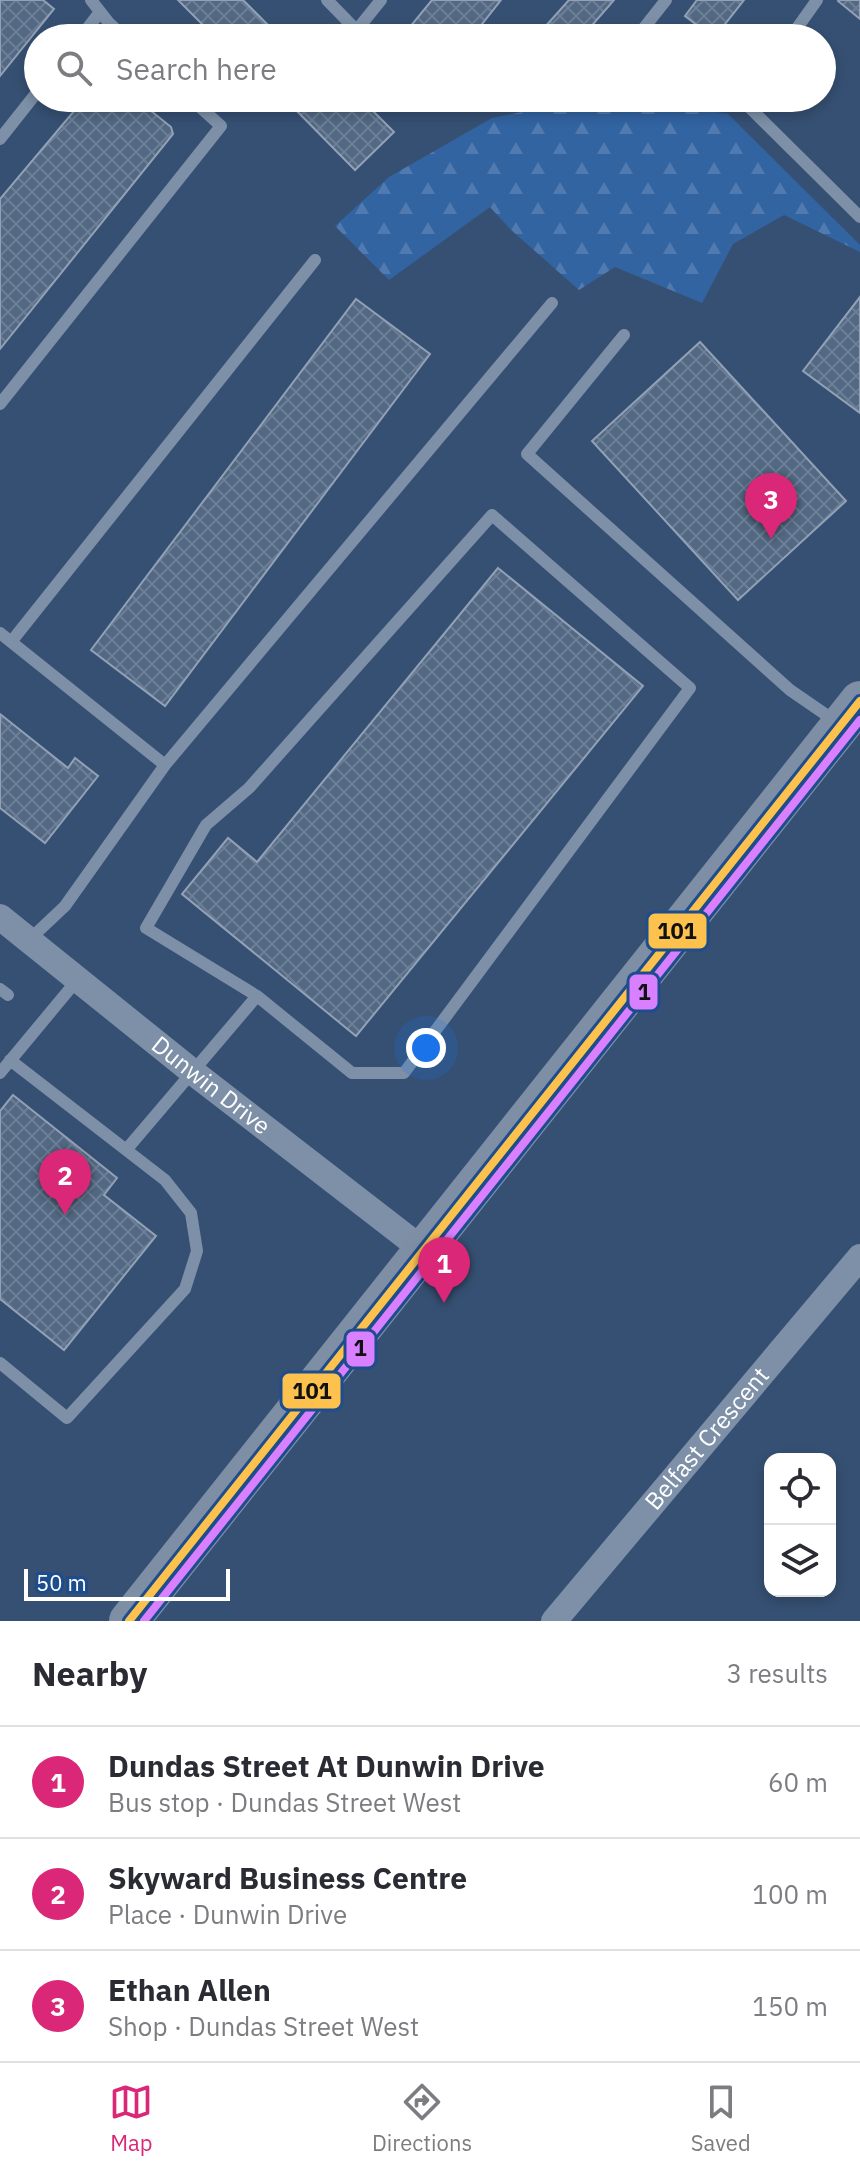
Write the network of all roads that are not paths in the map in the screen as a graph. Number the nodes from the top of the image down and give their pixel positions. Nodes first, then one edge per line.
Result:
1 (91, 0) edge
2 (327, 0) edge
3 (381, 0) edge
4 (666, 0) edge
5 (817, 0) edge
6 (100, 12) junction
7 (91, 24) edge
8 (112, 24) edge
9 (350, 24) edge
10 (366, 24) edge
11 (647, 24) edge
12 (800, 24) edge
13 (24, 109) edge
14 (206, 112) edge
15 (754, 112) edge
16 (0, 139) edge
17 (860, 217) edge
18 (315, 260) dead end
19 (552, 303) dead end
20 (624, 335) dead end
21 (0, 404) edge
22 (0, 633) edge
23 (11, 642) junction
24 (850, 713) edge
25 (165, 765) junction
26 (0, 917) edge
27 (29, 940) junction
28 (78, 979) junction
29 (257, 996) junction
30 (10, 1060) junction
31 (0, 1073) edge
32 (194, 1073) junction
33 (126, 1150) junction
34 (423, 1250) junction
35 (860, 1257) edge
36 (0, 1363) edge
37 (129, 1621) edge
38 (554, 1621) edge

1 - 6 lane
2 - 9 lane
3 - 10 lane
4 - 11 lane
5 - 12 lane
6 - 7 lane
6 - 8 lane
13 - 16 lane
14 - 21 lane
15 - 17 lane
18 - 23 lane
19 - 25 lane
20 - 24 lane
22 - 23 lane
23 - 25 lane
24 - 34 main road
25 - 27 lane
26 - 27 street, Dunwin Drive
27 - 28 street, Dunwin Drive
28 - 30 lane
28 - 32 street, Dunwin Drive
29 - 29 lane
29 - 32 lane
30 - 31 lane
30 - 33 lane
32 - 33 lane
32 - 34 street, Dunwin Drive
33 - 36 lane
34 - 37 main road
35 - 38 street, Belfast Crescent

